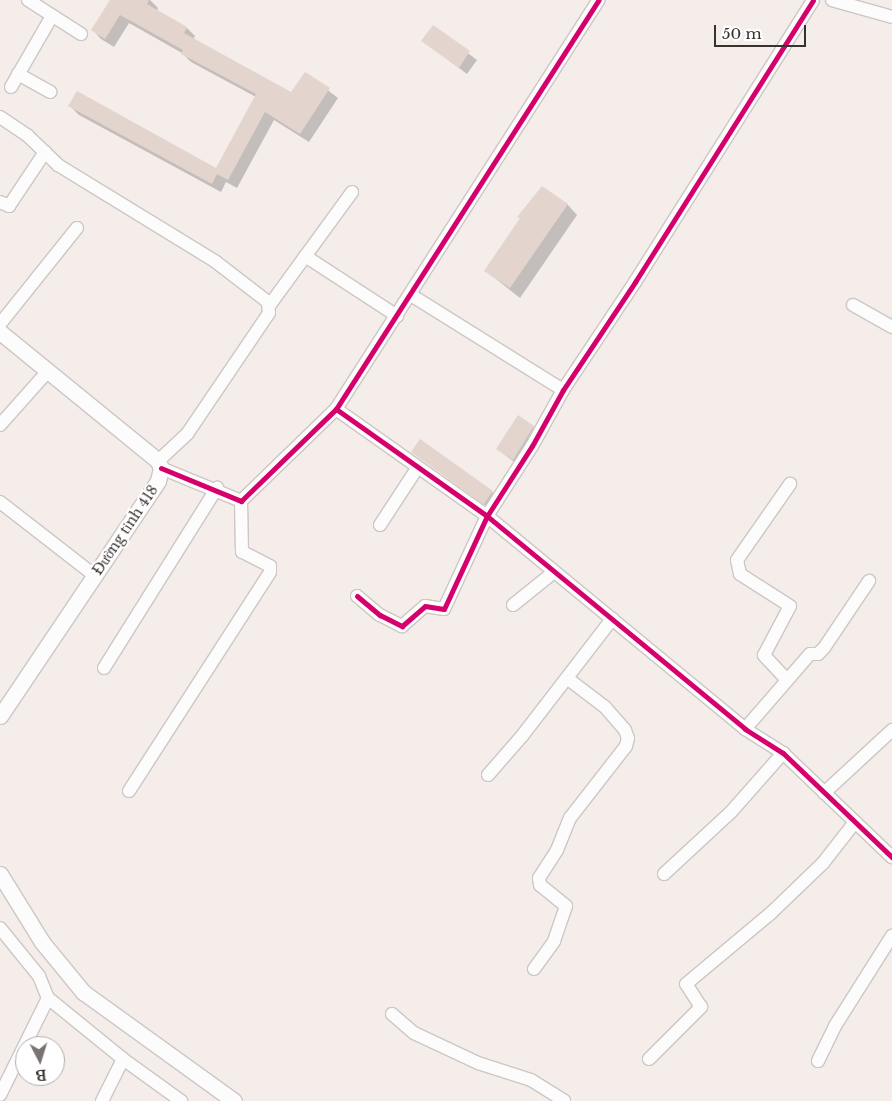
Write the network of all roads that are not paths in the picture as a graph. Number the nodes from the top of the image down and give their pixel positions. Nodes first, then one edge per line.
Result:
1 (28, 0) edge
2 (598, 0) edge
3 (813, 0) edge
4 (832, 0) edge
5 (52, 16) junction
6 (892, 18) edge
7 (81, 34) dead end
8 (18, 74) junction
9 (11, 87) dead end
10 (50, 92) dead end
11 (0, 117) edge
12 (45, 152) junction
13 (352, 192) dead end
14 (0, 202) edge
15 (77, 228) dead end
16 (305, 256) junction
17 (411, 295) junction
18 (853, 305) dead end
19 (269, 306) junction
20 (397, 316) junction
21 (0, 324) edge
22 (892, 327) edge
23 (0, 332) edge
24 (48, 371) junction
25 (563, 390) junction
26 (336, 409) junction
27 (0, 425) edge
28 (160, 464) junction
29 (418, 467) junction
30 (790, 484) dead end
31 (217, 488) junction
32 (241, 501) junction
33 (0, 502) edge
34 (487, 516) junction
35 (380, 525) dead end
36 (554, 572) junction
37 (94, 575) junction
38 (868, 581) dead end
39 (357, 596) dead end
40 (513, 605) dead end
41 (612, 619) junction
42 (104, 668) dead end
43 (567, 678) junction
44 (787, 680) junction
45 (0, 716) edge
46 (745, 728) junction
47 (892, 730) edge
48 (783, 753) junction
49 (488, 775) dead end
50 (129, 791) dead end
51 (824, 793) junction
52 (855, 822) junction
53 (892, 858) edge
54 (0, 874) edge
55 (664, 874) dead end
56 (0, 928) edge
57 (892, 936) edge
58 (534, 969) dead end
59 (48, 998) junction
60 (392, 1014) dead end
61 (123, 1059) junction
62 (649, 1059) dead end
63 (818, 1061) dead end
64 (0, 1096) edge
65 (229, 1099) edge
66 (102, 1101) edge
67 (181, 1101) edge
68 (564, 1101) edge

1 - 5 street
2 - 17 street
3 - 25 street
4 - 6 street
5 - 7 street
5 - 8 street
8 - 9 street
8 - 10 street
11 - 12 street
12 - 14 street
12 - 19 street
13 - 16 street
15 - 21 street
16 - 19 street
16 - 20 street
17 - 20 street
17 - 25 street
18 - 22 street
19 - 28 street
20 - 26 street
23 - 24 main road
24 - 27 street
24 - 28 main road
25 - 34 street
26 - 29 street
26 - 32 street
28 - 31 street
28 - 37 main road, Đường tỉnh 418
29 - 34 street
29 - 35 street
30 - 44 street
31 - 32 street
31 - 42 street
32 - 50 street
33 - 37 street
34 - 36 street
34 - 39 street
36 - 40 street
36 - 41 street
37 - 45 main road, Đường tỉnh 418
38 - 44 street
41 - 43 street
41 - 46 street
43 - 49 street
43 - 58 street
44 - 46 street
46 - 48 street
47 - 51 street
48 - 51 street
48 - 55 street
51 - 52 street
52 - 53 street
52 - 62 street
54 - 65 main road
56 - 59 street
57 - 63 street
59 - 61 street
59 - 64 street
60 - 68 street
61 - 66 street
61 - 67 street

